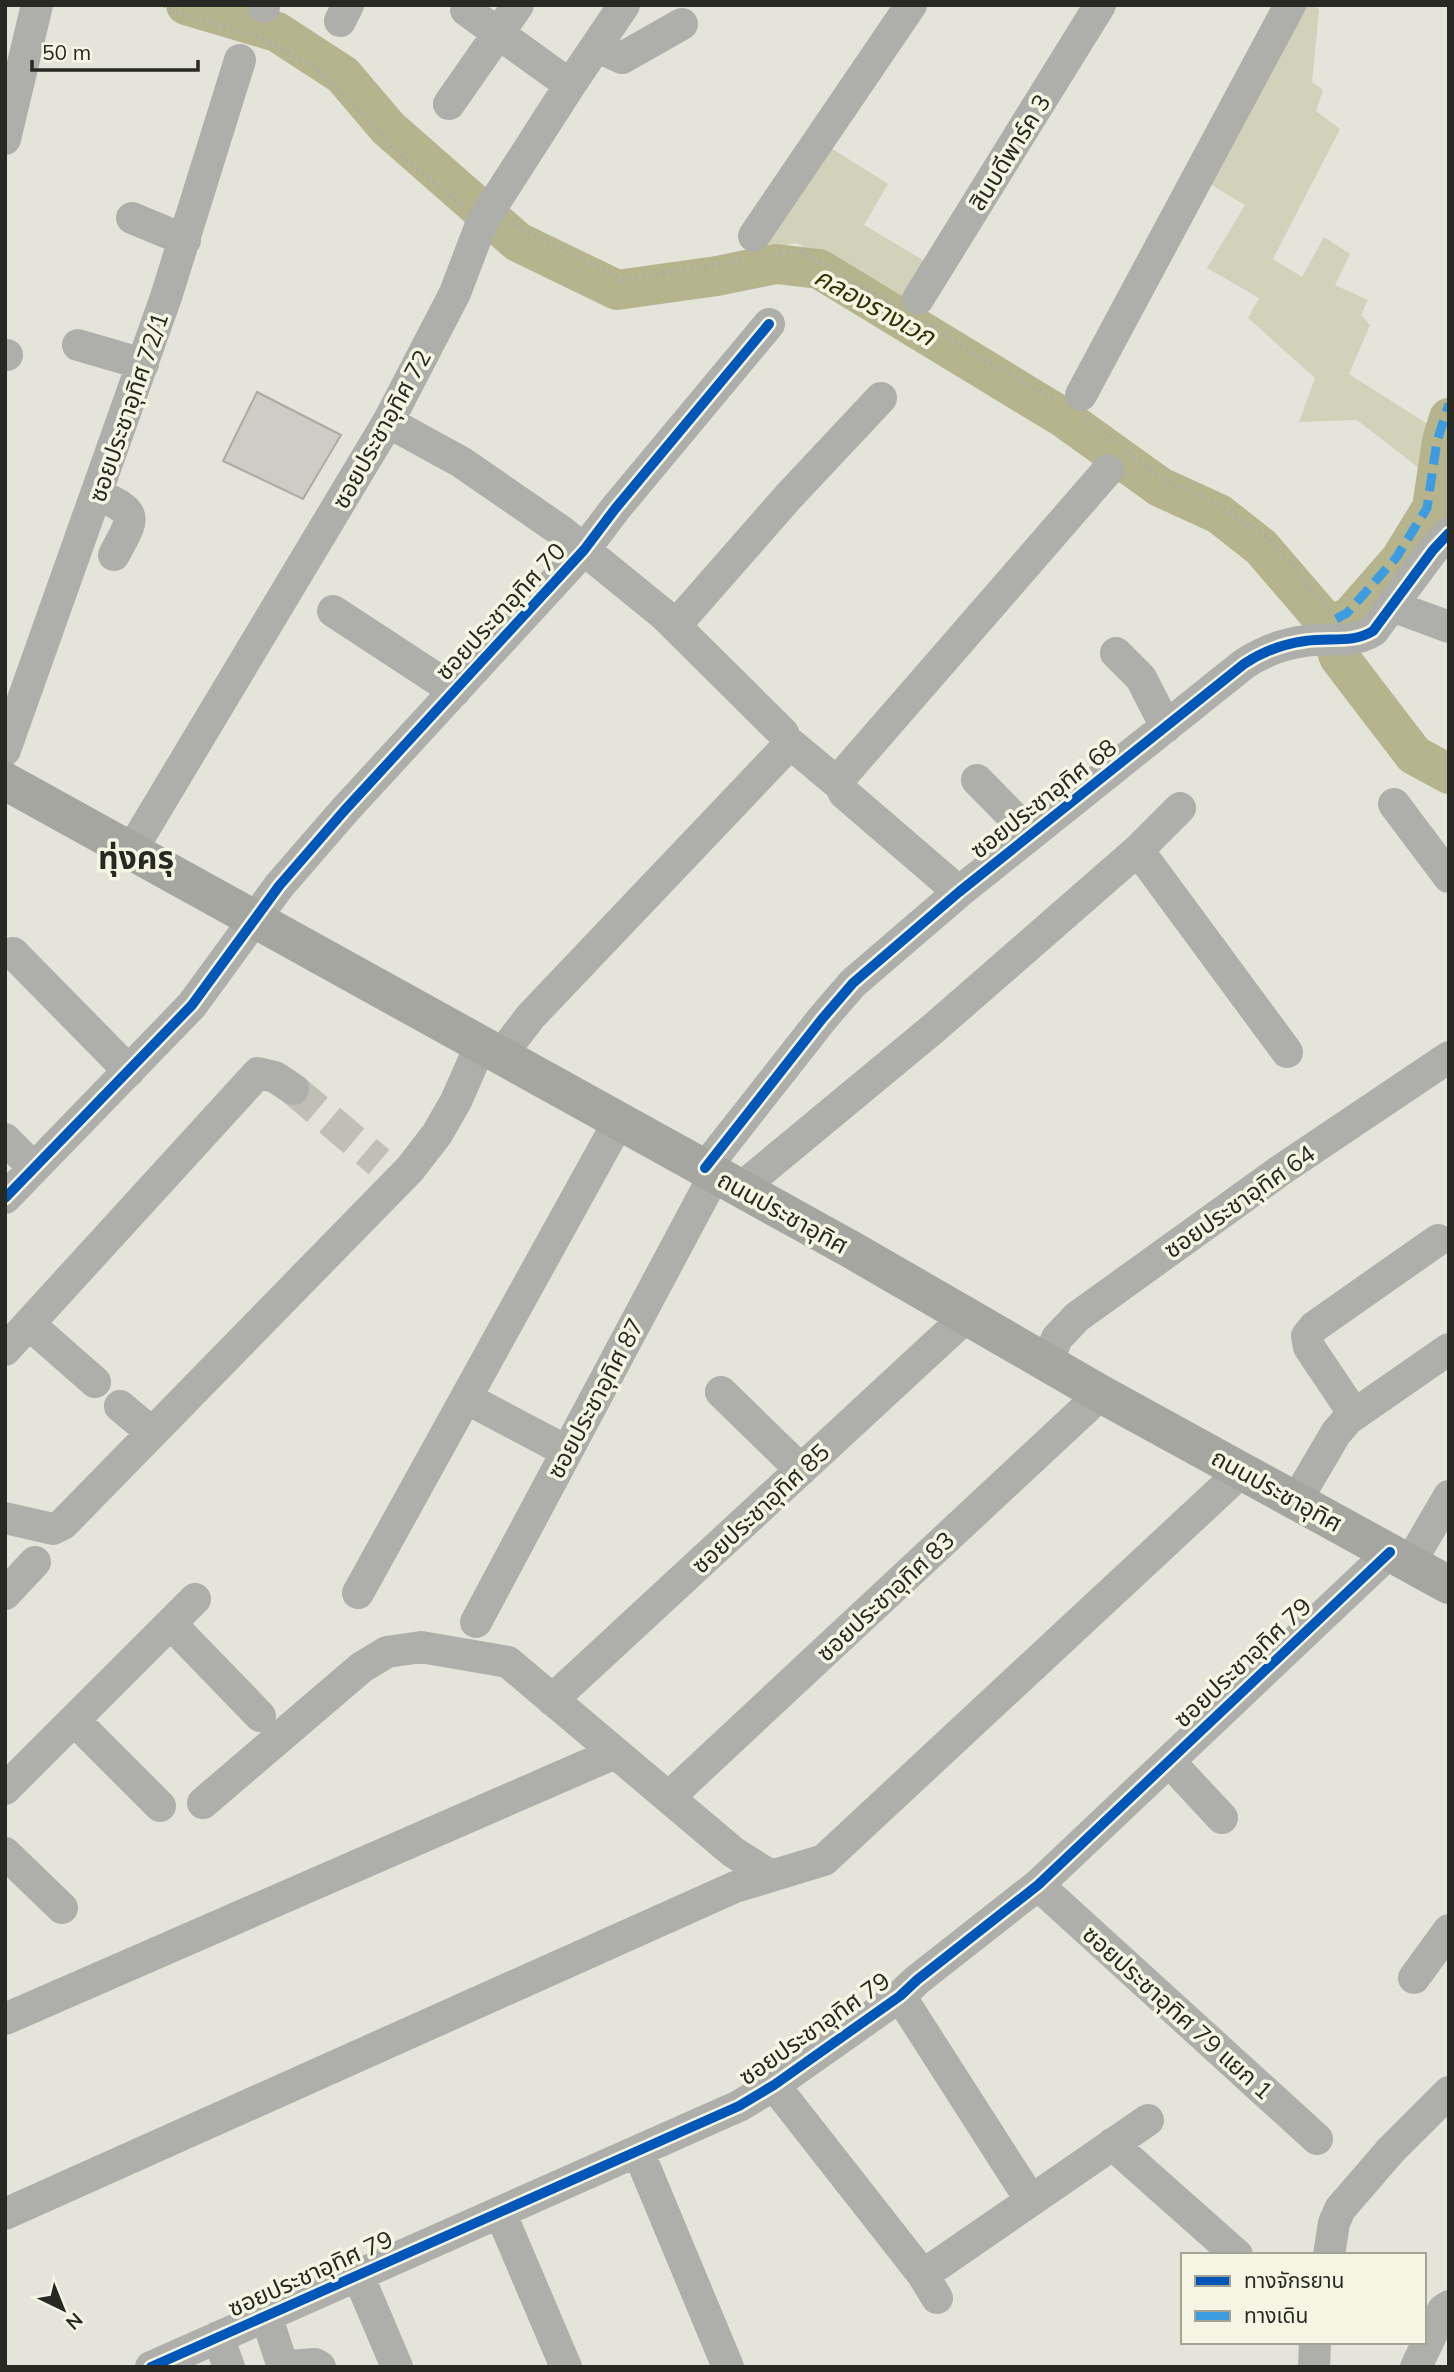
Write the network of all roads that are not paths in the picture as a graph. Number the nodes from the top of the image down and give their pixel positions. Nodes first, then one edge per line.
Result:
1 (37, 5) edge
2 (518, 5) edge
3 (624, 5) edge
4 (911, 5) edge
5 (1100, 5) edge
6 (1290, 5) edge
7 (466, 10) dead end
8 (682, 24) dead end
9 (499, 33) junction
10 (598, 47) junction
11 (240, 60) dead end
12 (570, 85) junction
13 (449, 104) dead end
14 (5, 139) edge
15 (132, 218) dead end
16 (185, 240) junction
17 (757, 250) road end
18 (912, 308) road end
19 (769, 324) dead end
20 (78, 345) dead end
21 (143, 364) junction
22 (881, 398) dead end
23 (1076, 405) road end
24 (388, 422) junction
25 (1108, 470) dead end
26 (97, 494) junction
27 (1449, 533) edge
28 (584, 550) junction
29 (114, 555) dead end
30 (1392, 606) junction
31 (333, 611) dead end
32 (675, 626) junction
33 (1449, 627) edge
34 (1116, 653) dead end
35 (455, 691) junction
36 (1166, 727) junction
37 (786, 740) junction
38 (5, 750) edge
39 (977, 780) dead end
40 (5, 781) edge
41 (841, 785) junction
42 (1394, 804) dead end
43 (1180, 808) dead end
44 (1030, 834) junction
45 (1138, 850) junction
46 (131, 851) junction
47 (1449, 877) edge
48 (959, 892) junction
49 (255, 919) junction
50 (13, 953) dead end
51 (491, 1050) junction
52 (1287, 1052) dead end
53 (1449, 1057) edge
54 (129, 1071) junction
55 (293, 1089) tunnel mouth
56 (618, 1121) junction
57 (5, 1139) edge
58 (34, 1168) junction
59 (720, 1177) junction
60 (5, 1198) edge
61 (1438, 1240) dead end
62 (967, 1316) junction
63 (29, 1324) junction
64 (1449, 1349) edge
65 (5, 1350) edge
66 (1047, 1363) junction
67 (95, 1382) dead end
68 (721, 1392) dead end
69 (1101, 1394) junction
70 (466, 1398) junction
71 (120, 1406) dead end
72 (1354, 1414) junction
73 (150, 1432) junction
74 (566, 1451) junction
75 (801, 1470) junction
76 (1242, 1471) junction
77 (1449, 1496) edge
78 (1296, 1501) junction
79 (5, 1518) edge
80 (1400, 1558) junction
81 (35, 1562) dead end
82 (1449, 1585) edge
83 (358, 1593) dead end
84 (5, 1594) edge
85 (195, 1600) dead end
86 (476, 1622) dead end
87 (171, 1623) junction
88 (552, 1700) junction
89 (260, 1716) dead end
90 (74, 1720) junction
91 (615, 1753) junction
92 (1169, 1761) junction
93 (5, 1789) edge
94 (669, 1797) junction
95 (202, 1803) dead end
96 (160, 1806) dead end
97 (1222, 1818) dead end
98 (5, 1853) edge
99 (771, 1876) junction
100 (1038, 1885) junction
101 (62, 1908) dead end
102 (1449, 1930) edge
103 (1414, 1978) dead end
104 (900, 1996) junction
105 (5, 2019) edge
106 (774, 2085) junction
107 (1449, 2092) edge
108 (1148, 2120) dead end
109 (1317, 2139) dead end
110 (1112, 2144) junction
111 (638, 2151) junction
112 (1030, 2199) junction
113 (500, 2212) junction
114 (5, 2214) edge
115 (1235, 2253) edge
116 (1329, 2253) edge
117 (358, 2275) junction
118 (1449, 2306) edge
119 (266, 2315) junction
120 (218, 2337) junction
121 (1315, 2344) edge
122 (151, 2367) edge
123 (229, 2367) edge
124 (320, 2367) edge
125 (397, 2367) edge
126 (566, 2367) edge
127 (728, 2367) edge
128 (1314, 2367) edge
129 (1416, 2367) edge

1 - 14 street
2 - 9 street
3 - 10 street, ซอยประชาอุทิศ 72
4 - 17 street
5 - 18 street, สินบดีพาร์ค 3
6 - 23 street
7 - 9 street
8 - 10 street
9 - 12 street
9 - 13 street
10 - 12 street, ซอยประชาอุทิศ 72
11 - 16 street, ซอยประชาอุทิศ 72/1
12 - 24 street, ซอยประชาอุทิศ 72
15 - 16 street
16 - 21 street, ซอยประชาอุทิศ 72/1
19 - 28 street, ซอยประชาอุทิศ 70
20 - 21 street
21 - 26 street, ซอยประชาอุทิศ 72/1
22 - 32 street
24 - 28 street
24 - 46 street, ซอยประชาอุทิศ 72
25 - 41 street
26 - 29 street
26 - 38 street, ซอยประชาอุทิศ 72/1
27 - 30 street, ซอยประชาอุทิศ 68
28 - 32 street
28 - 35 street, ซอยประชาอุทิศ 70
30 - 33 street
30 - 36 street, ซอยประชาอุทิศ 68
31 - 35 street
32 - 37 street
34 - 36 street
35 - 49 street, ซอยประชาอุทิศ 70
36 - 44 street, ซอยประชาอุทิศ 68
37 - 41 street
37 - 51 street
39 - 44 street
40 - 46 main road, ถนนประชาอุทิศ
41 - 48 street
42 - 47 street
43 - 45 street
44 - 48 street, ซอยประชาอุทิศ 68
45 - 52 street
45 - 59 street
46 - 49 main road, ถนนประชาอุทิศ
48 - 59 street, ซอยประชาอุทิศ 68
49 - 51 main road, ถนนประชาอุทิศ
49 - 54 street, ซอยประชาอุทิศ 70
50 - 54 street
51 - 56 main road, ถนนประชาอุทิศ
51 - 73 street
53 - 66 street, ซอยประชาอุทิศ 64
54 - 58 street, ซอยประชาอุทิศ 70
55 - 63 street
56 - 59 main road, ถนนประชาอุทิศ
56 - 70 street
57 - 58 street
58 - 60 street, ซอยประชาอุทิศ 70
59 - 62 main road, ถนนประชาอุทิศ
59 - 74 street, ซอยประชาอุทิศ 87
61 - 72 street
62 - 66 main road, ถนนประชาอุทิศ
62 - 75 street, ซอยประชาอุทิศ 85
63 - 65 street
63 - 67 street
64 - 72 street
66 - 69 main road, ถนนประชาอุทิศ
68 - 75 street
69 - 76 main road, ถนนประชาอุทิศ
69 - 94 street, ซอยประชาอุทิศ 83
70 - 74 street
70 - 83 street
71 - 73 street
72 - 78 street
73 - 79 street
74 - 86 street, ซอยประชาอุทิศ 87
75 - 88 street, ซอยประชาอุทิศ 85
76 - 78 main road, ถนนประชาอุทิศ
76 - 99 street
77 - 80 street, ซอยประชาอุทิศ 79
78 - 80 main road, ถนนประชาอุทิศ
80 - 82 main road, ถนนประชาอุทิศ
80 - 92 street, ซอยประชาอุทิศ 79
81 - 84 street
85 - 87 street
87 - 89 street
87 - 90 street
88 - 91 street
88 - 95 street
90 - 93 street
90 - 96 street
91 - 94 street
91 - 105 street
92 - 97 street
92 - 100 street, ซอยประชาอุทิศ 79
94 - 99 street
98 - 101 street
99 - 114 street
100 - 104 street, ซอยประชาอุทิศ 79
100 - 109 street, ซอยประชาอุทิศ 79 แยก 1
102 - 103 street
104 - 106 street, ซอยประชาอุทิศ 79
104 - 112 street
106 - 111 street, ซอยประชาอุทิศ 79
106 - 112 street
107 - 116 street
108 - 110 street
110 - 112 street
110 - 115 street
111 - 113 street, ซอยประชาอุทิศ 79
111 - 127 street
113 - 117 street, ซอยประชาอุทิศ 79
113 - 126 street
117 - 119 street, ซอยประชาอุทิศ 79
117 - 125 street
118 - 129 street
119 - 120 street, ซอยประชาอุทิศ 79
119 - 124 street
120 - 122 street, ซอยประชาอุทิศ 79
120 - 123 street
121 - 128 street

